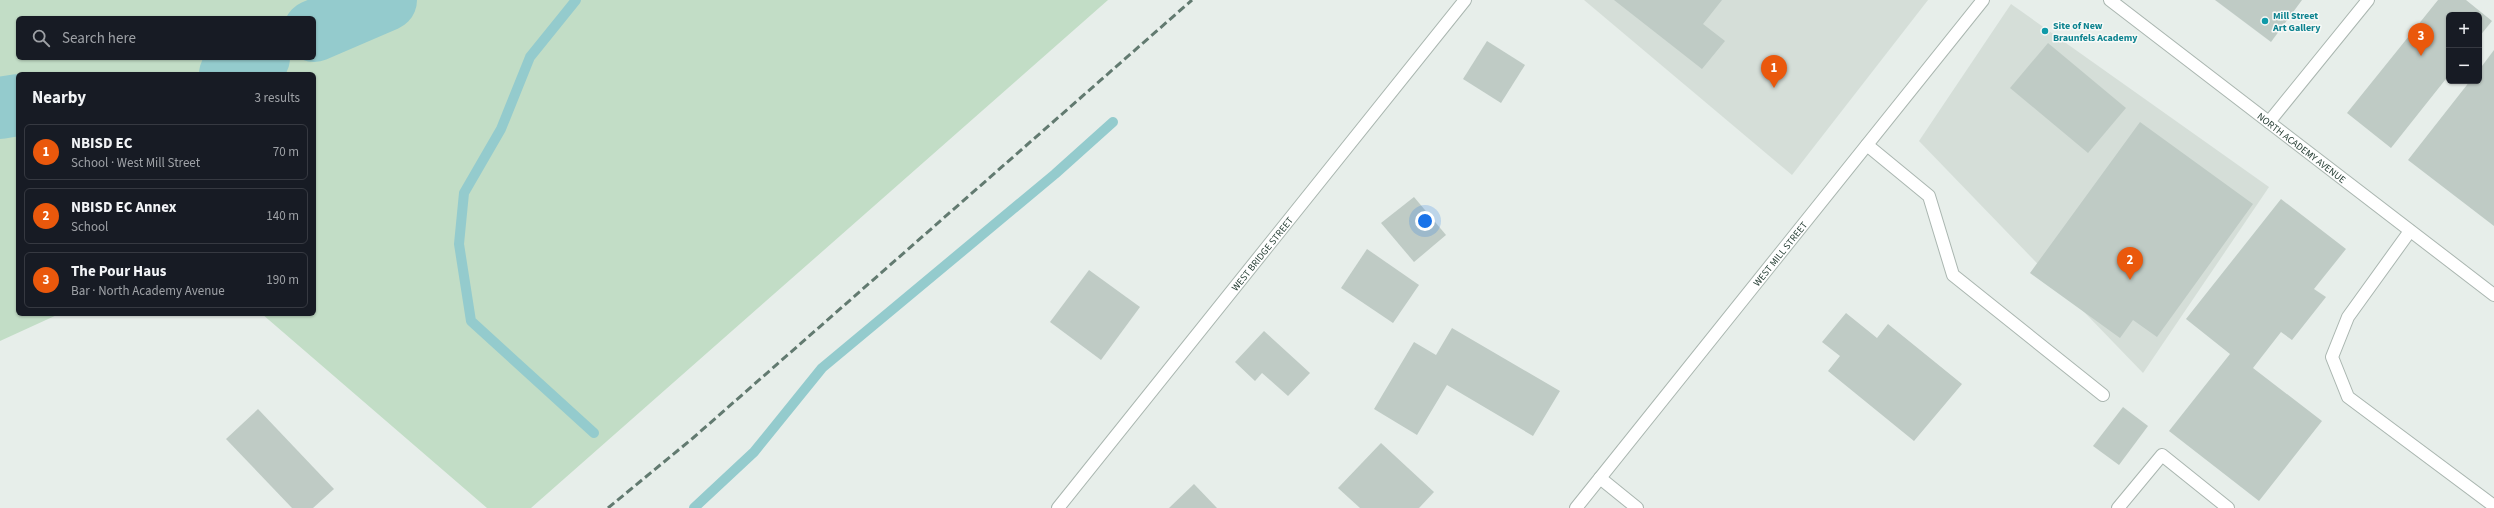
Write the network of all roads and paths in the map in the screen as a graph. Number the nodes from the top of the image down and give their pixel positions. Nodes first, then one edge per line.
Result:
1 (1465, 0) edge
2 (1983, 0) edge
3 (2368, 0) edge
4 (2112, 1) edge
5 (2269, 122) junction
6 (1867, 145) junction
7 (2410, 230) junction
8 (2494, 295) edge
9 (2103, 395) dead end
10 (1600, 478) junction
11 (2494, 506) edge
12 (1058, 508) edge
13 (1576, 508) edge
14 (1637, 508) edge
15 (2118, 508) edge
16 (2228, 508) edge

1 - 12 street, WEST BRIDGE STREET
2 - 6 street, WEST MILL STREET
3 - 5 street
4 - 5 street, NORTH ACADEMY AVENUE
5 - 7 street, NORTH ACADEMY AVENUE
6 - 9 street
6 - 10 street, WEST MILL STREET
7 - 8 street, NORTH ACADEMY AVENUE
7 - 11 street
10 - 13 street, WEST MILL STREET
10 - 14 street
15 - 16 street

